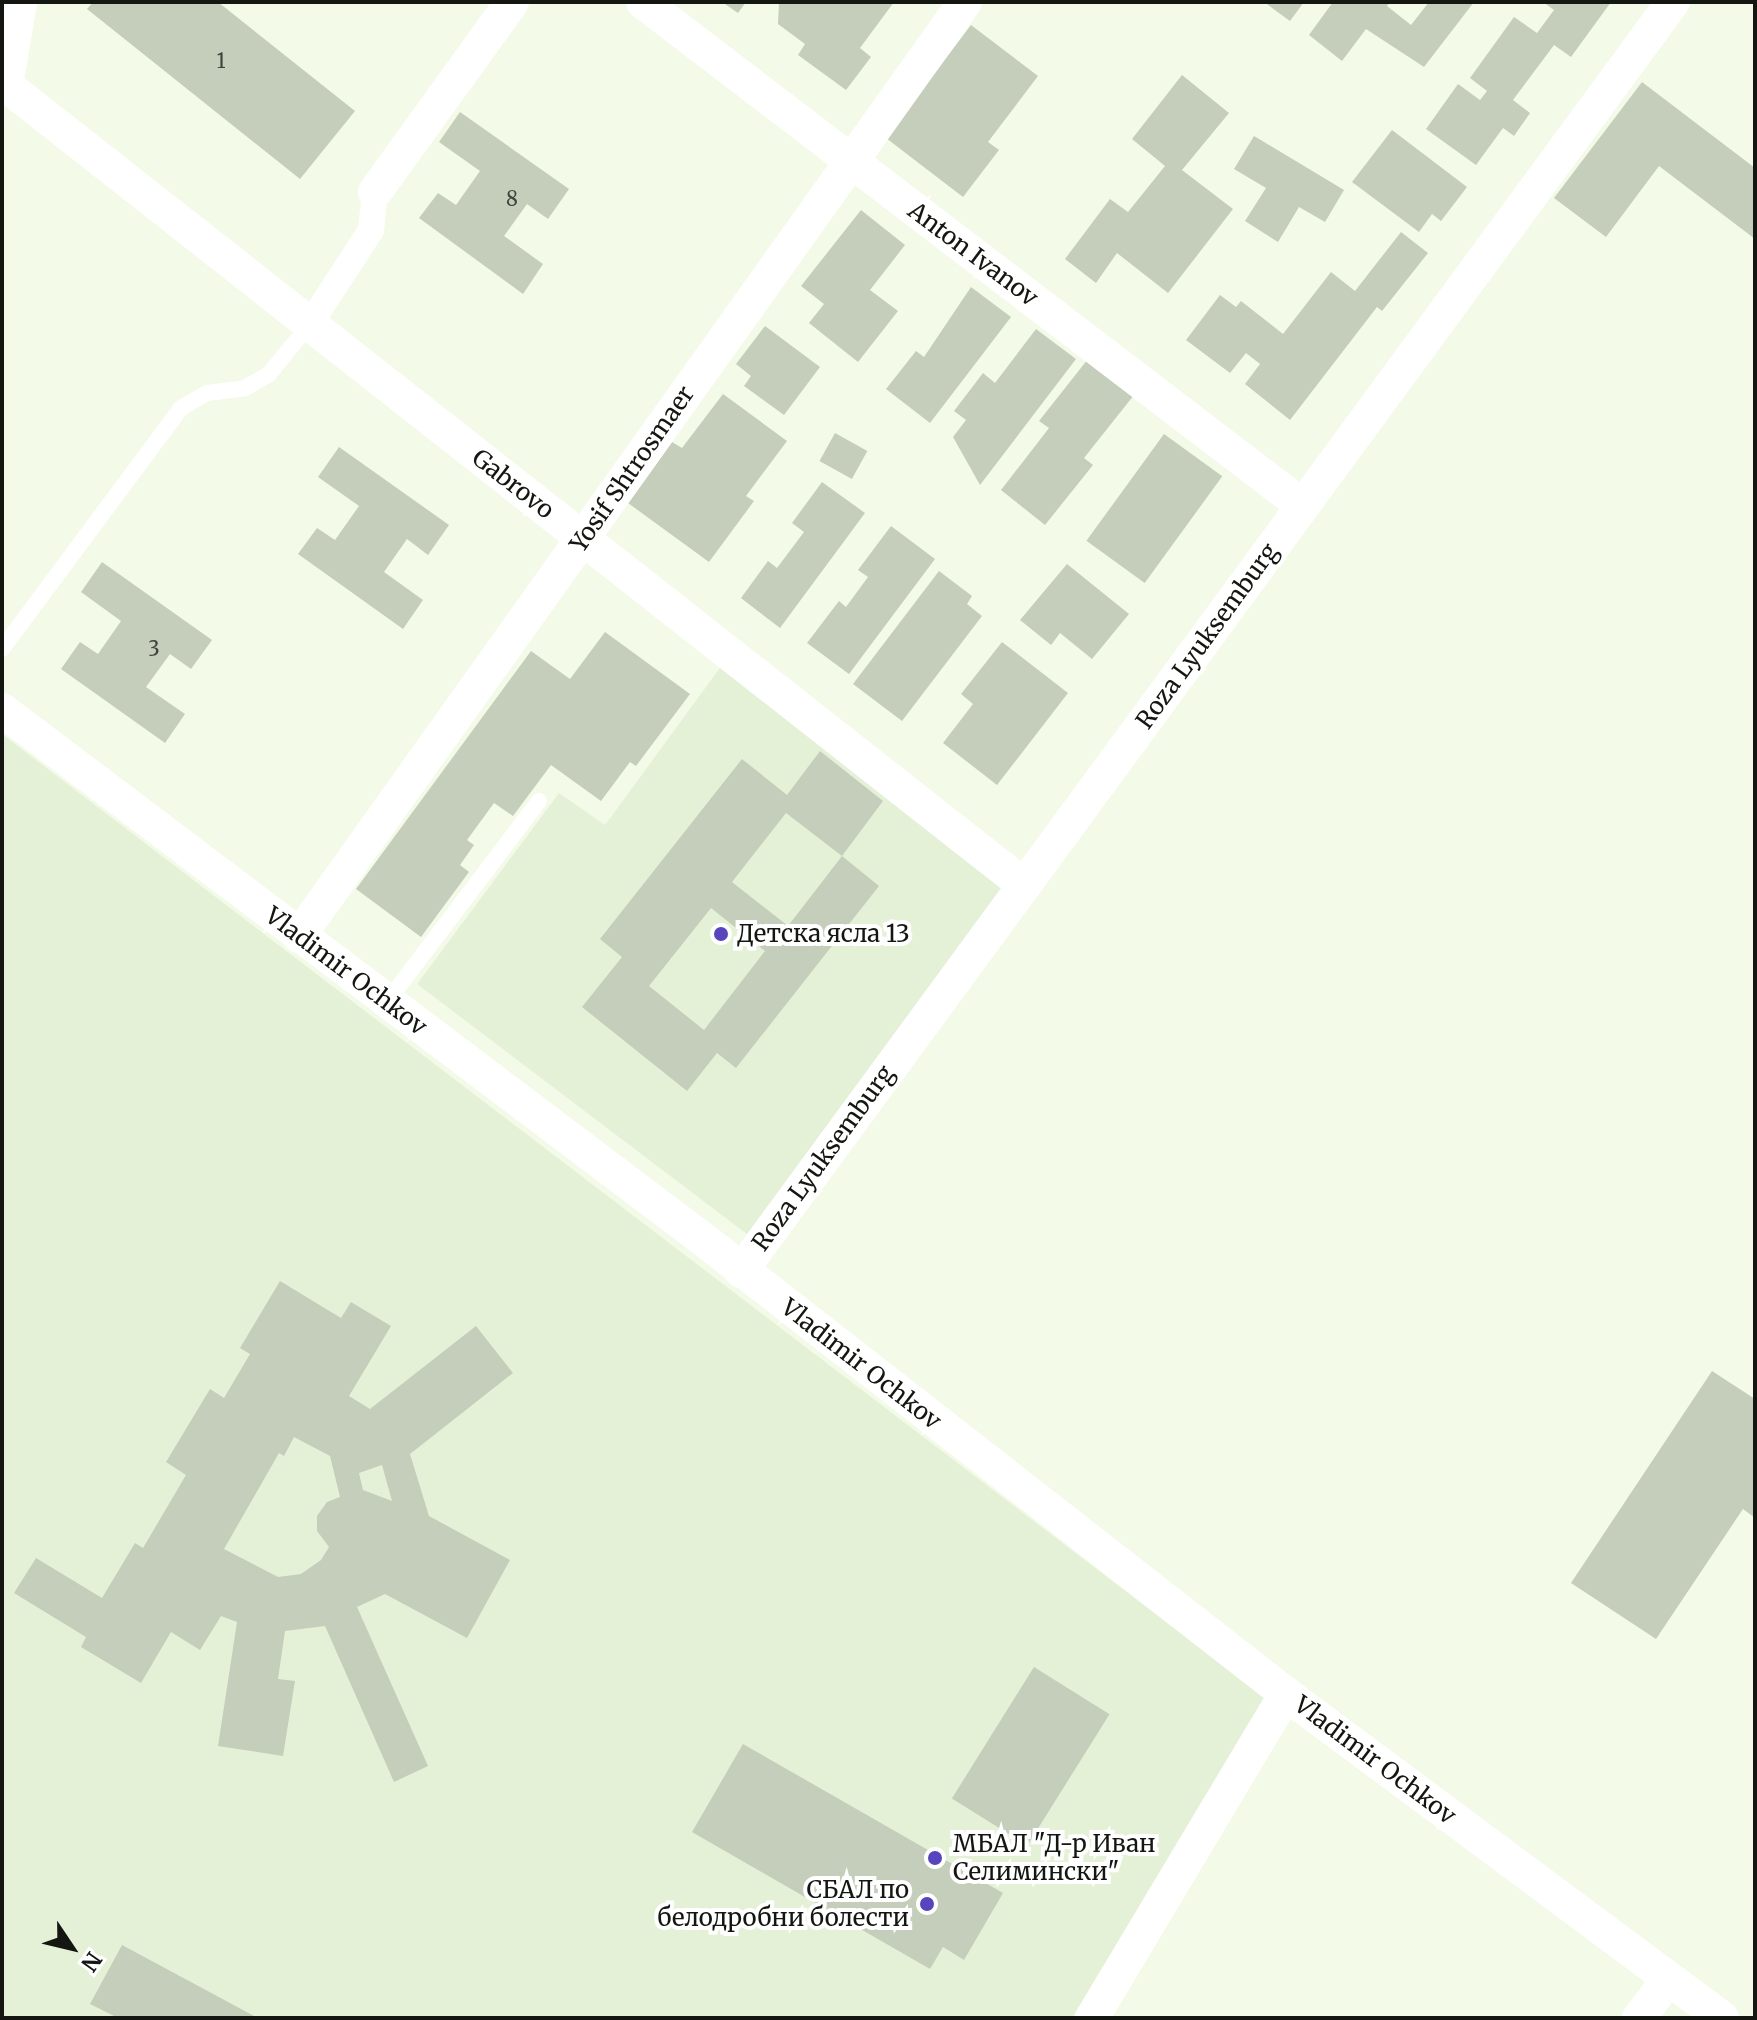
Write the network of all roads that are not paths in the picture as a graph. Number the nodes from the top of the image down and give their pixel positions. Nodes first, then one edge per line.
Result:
1 (15, 2) edge
2 (512, 2) edge
3 (643, 2) edge
4 (965, 2) edge
5 (1661, 6) edge
6 (2, 81) edge
7 (851, 161) junction
8 (375, 192) joint
9 (310, 324) junction
10 (1303, 506) junction
11 (583, 538) junction
12 (2, 649) edge
13 (2, 710) edge
14 (539, 801) dead end
15 (1024, 885) junction
16 (299, 936) junction
17 (387, 1002) junction
18 (741, 1271) junction
19 (1286, 1694) junction
20 (1668, 1980) junction
21 (1092, 2018) edge
22 (1639, 2018) edge
23 (1722, 2018) edge

1 - 6 main road
2 - 8 street
3 - 7 street, Anton Ivanov
4 - 7 street, Yosif Shtrosmaer
5 - 10 street, Roza Lyuksemburg
6 - 9 street, Gabrovo
7 - 10 street, Anton Ivanov
7 - 11 street, Yosif Shtrosmaer
8 - 9 street
9 - 11 street, Gabrovo
9 - 12 lane
10 - 15 street, Roza Lyuksemburg
11 - 15 street, Gabrovo
11 - 16 street, Yosif Shtrosmaer
13 - 16 street, Vladimir Ochkov
14 - 17 lane
15 - 18 street, Roza Lyuksemburg
16 - 17 street, Vladimir Ochkov
17 - 18 street, Vladimir Ochkov
18 - 19 street, Vladimir Ochkov
19 - 20 street, Vladimir Ochkov
19 - 21 street
20 - 22 street
20 - 23 street, Vladimir Ochkov

